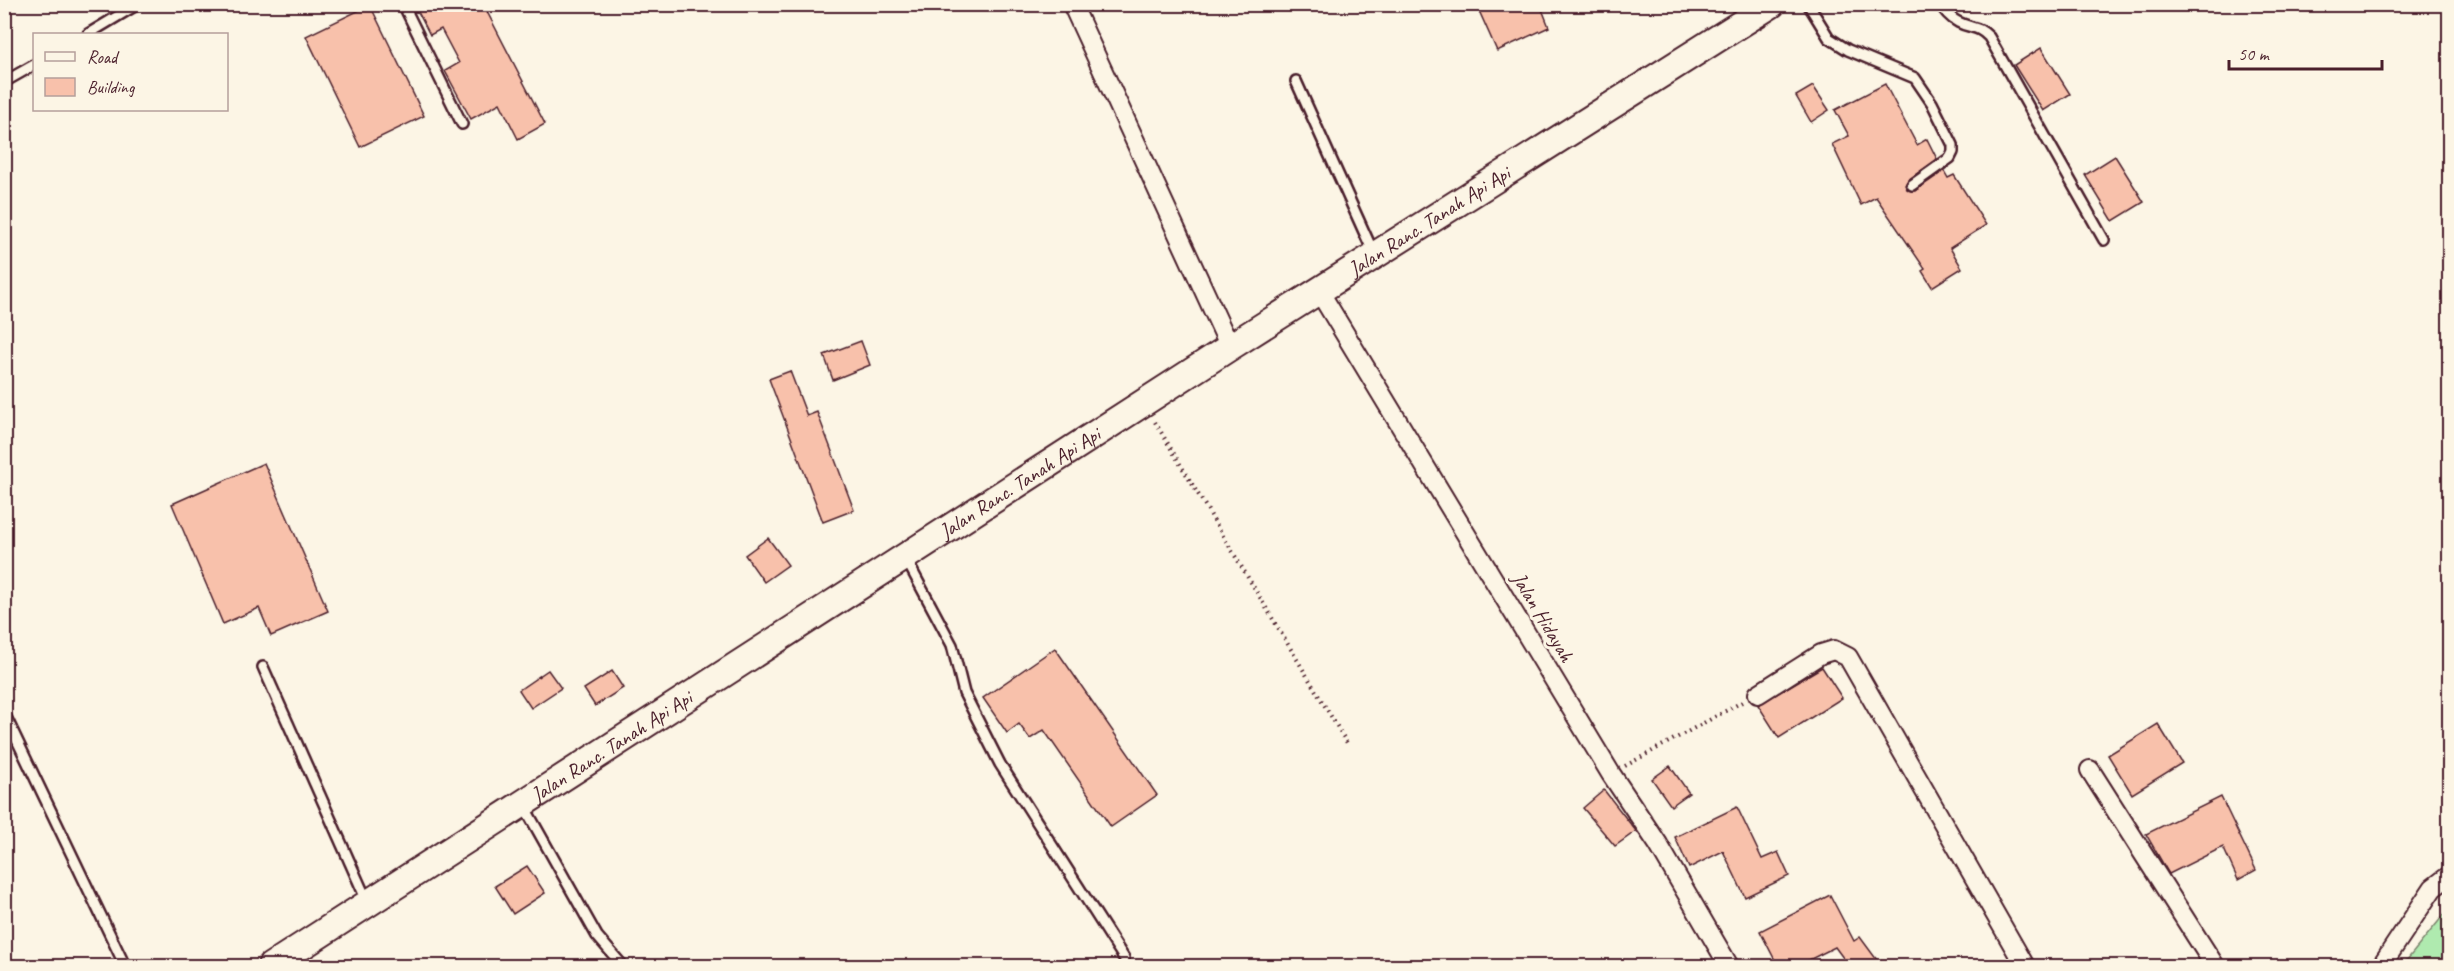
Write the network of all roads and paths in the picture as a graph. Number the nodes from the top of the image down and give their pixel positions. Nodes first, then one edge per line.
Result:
1 (138, 4) edge
2 (403, 4) edge
3 (1072, 4) edge
4 (1772, 4) edge
5 (1808, 4) edge
6 (1940, 4) edge
7 (90, 33) edge
8 (33, 66) edge
9 (1296, 81) dead end
10 (4, 82) edge
11 (462, 124) dead end
12 (1912, 184) dead end
13 (2104, 240) dead end
14 (1375, 256) junction
15 (1319, 291) junction
16 (1230, 347) junction
17 (1143, 403) junction
18 (905, 557) junction
19 (263, 668) dead end
20 (1758, 693) joint
21 (4, 713) edge
22 (1347, 743) dead end
23 (2090, 770) dead end
24 (1611, 774) junction
25 (522, 804) junction
26 (2450, 875) edge
27 (369, 903) junction
28 (4, 946) edge
29 (1124, 958) dead end
30 (14, 966) edge
31 (125, 966) edge
32 (271, 966) edge
33 (623, 966) edge
34 (1729, 966) edge
35 (2025, 966) edge
36 (2215, 966) edge
37 (2381, 966) edge

1 - 7 lane
2 - 11 lane
3 - 16 street
4 - 14 street, Jalan Ranc. Tanah Api Api
5 - 12 lane
6 - 13 lane
8 - 10 lane
9 - 14 lane
14 - 15 street, Jalan Ranc. Tanah Api Api
15 - 16 street, Jalan Ranc. Tanah Api Api
15 - 24 street, Jalan Hidayah
16 - 17 street, Jalan Ranc. Tanah Api Api
17 - 18 street, Jalan Ranc. Tanah Api Api
17 - 22 path
18 - 25 street, Jalan Ranc. Tanah Api Api
18 - 29 lane
19 - 27 lane
20 - 24 path
20 - 35 street
21 - 31 lane
23 - 36 street
24 - 34 street, Jalan Hidayah
25 - 27 street, Jalan Ranc. Tanah Api Api
25 - 33 lane
26 - 37 street
27 - 32 street, Jalan Ranc. Tanah Api Api
28 - 30 path

